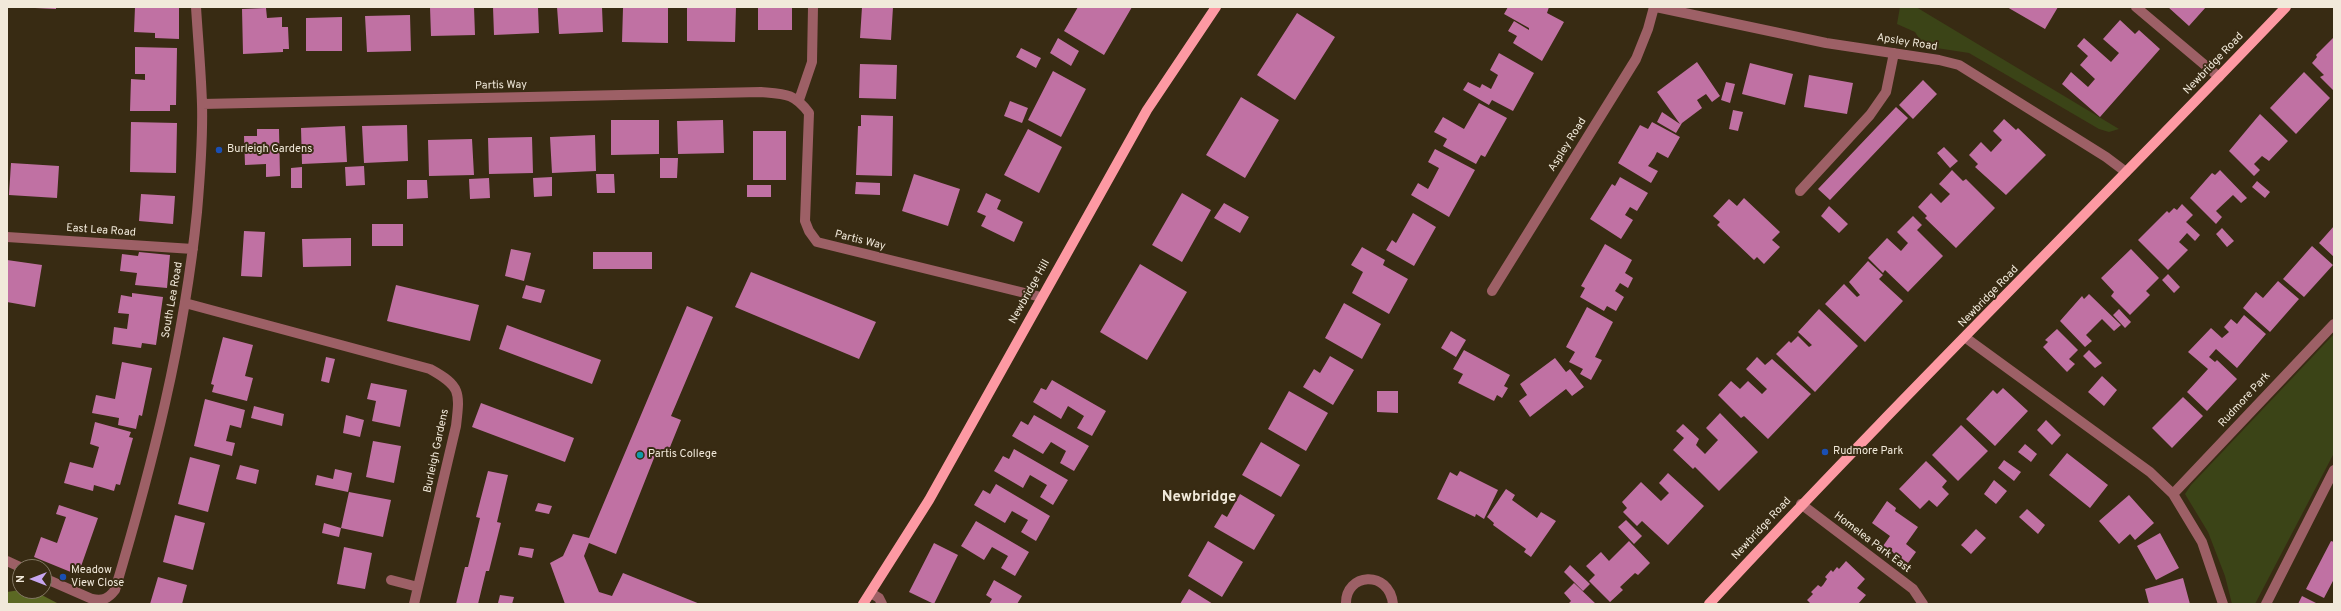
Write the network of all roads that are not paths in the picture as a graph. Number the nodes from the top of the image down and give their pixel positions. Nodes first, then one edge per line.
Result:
1 (196, 7) edge
2 (813, 7) edge
3 (1216, 7) edge
4 (1655, 7) edge
5 (2136, 7) edge
6 (2286, 7) edge
7 (1894, 53) junction
8 (2219, 77) junction
9 (799, 100) junction
10 (202, 104) junction
11 (2126, 172) junction
12 (1800, 191) dead end
13 (7, 237) edge
14 (193, 249) junction
15 (1492, 291) dead end
16 (1041, 297) junction
17 (185, 303) junction
18 (2334, 324) edge
19 (1966, 338) junction
20 (2334, 470) edge
21 (2173, 494) junction
22 (1801, 504) junction
23 (391, 580) dead end
24 (52, 581) edge
25 (418, 587) junction
26 (871, 593) junction
27 (414, 604) edge
28 (863, 604) edge
29 (882, 604) edge
30 (1346, 604) edge
31 (1393, 604) edge
32 (1709, 604) edge
33 (1923, 604) edge
34 (2223, 604) edge
35 (2266, 604) edge

1 - 10 street, South Lea Road
2 - 9 street
3 - 16 main road, Newbridge Hill
4 - 7 street, Apsley Road
4 - 15 street, Aspley Road
5 - 8 street
6 - 8 main road, Newbridge Road
7 - 11 street, Apsley Road
7 - 12 street
8 - 11 main road, Newbridge Road
9 - 10 street, Partis Way
9 - 16 street, Partis Way
10 - 14 street, South Lea Road
11 - 19 main road, Newbridge Road
13 - 14 street, East Lea Road
14 - 17 street, South Lea Road
16 - 26 main road, Newbridge Hill
17 - 24 street, South Lea Road
17 - 25 street, Burleigh Gardens
18 - 21 street, Rudmore Park
19 - 21 street
19 - 22 main road, Newbridge Road
20 - 35 street
21 - 34 street
22 - 32 main road, Newbridge Road
22 - 33 street, Homelea Park East
23 - 25 street
25 - 27 street, Burleigh Gardens
26 - 28 main road, Newbridge Hill
26 - 29 street
30 - 31 street

